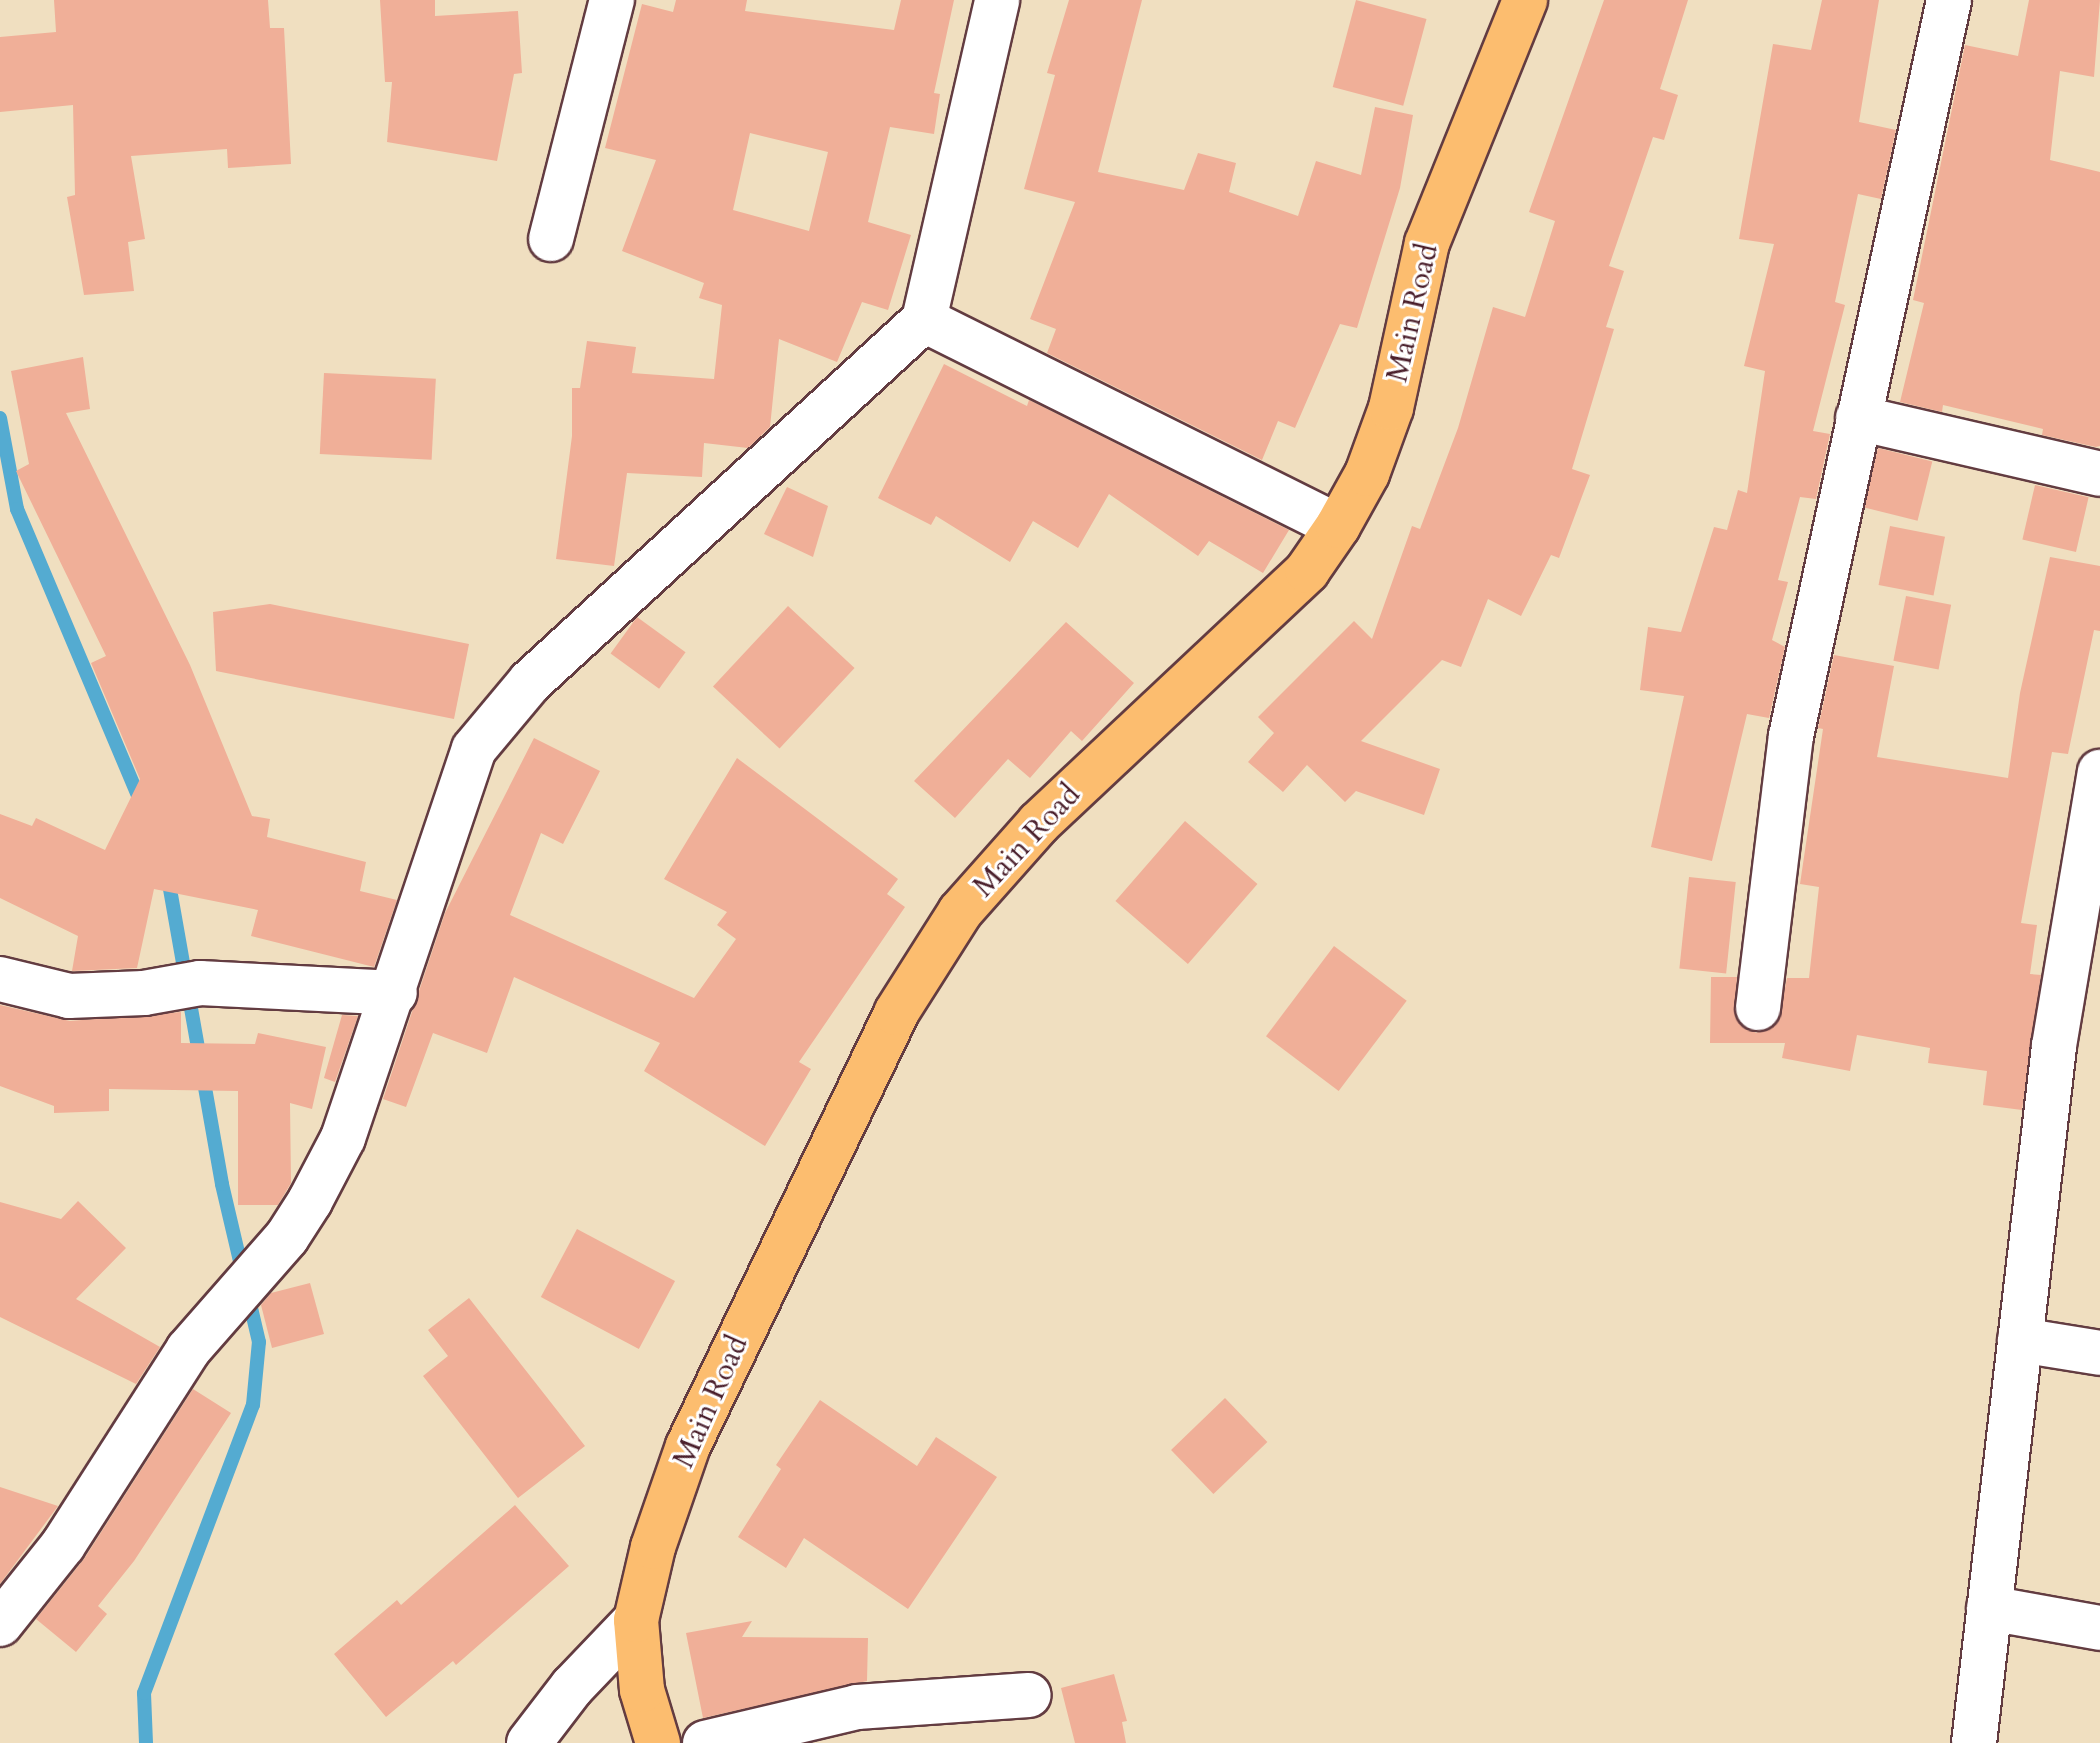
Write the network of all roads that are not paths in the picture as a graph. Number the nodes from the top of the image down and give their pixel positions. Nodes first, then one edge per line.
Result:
1 (612, 0) edge
2 (997, 0) edge
3 (1525, 0) edge
4 (1949, 0) edge
5 (551, 239) dead end
6 (924, 320) junction
7 (1858, 418) junction
8 (2100, 474) edge
9 (1338, 526) junction
10 (2100, 772) edge
11 (0, 979) edge
12 (395, 993) junction
13 (1758, 1008) dead end
14 (2020, 1340) junction
15 (2100, 1353) edge
16 (1989, 1608) junction
17 (636, 1620) junction
18 (0, 1624) edge
19 (2100, 1628) edge
20 (1029, 1695) dead end
21 (529, 1743) edge
22 (658, 1743) edge
23 (705, 1743) edge
24 (1974, 1743) edge

1 - 5 street
2 - 6 street
3 - 9 main road, Main Road
4 - 7 street
6 - 9 street
6 - 12 street
7 - 8 street
7 - 13 street
9 - 17 main road, Main Road
10 - 14 street
11 - 12 street
12 - 18 street
14 - 15 street
14 - 16 street
16 - 19 street
16 - 24 street
17 - 21 street
17 - 22 main road, Main Road
20 - 23 street

